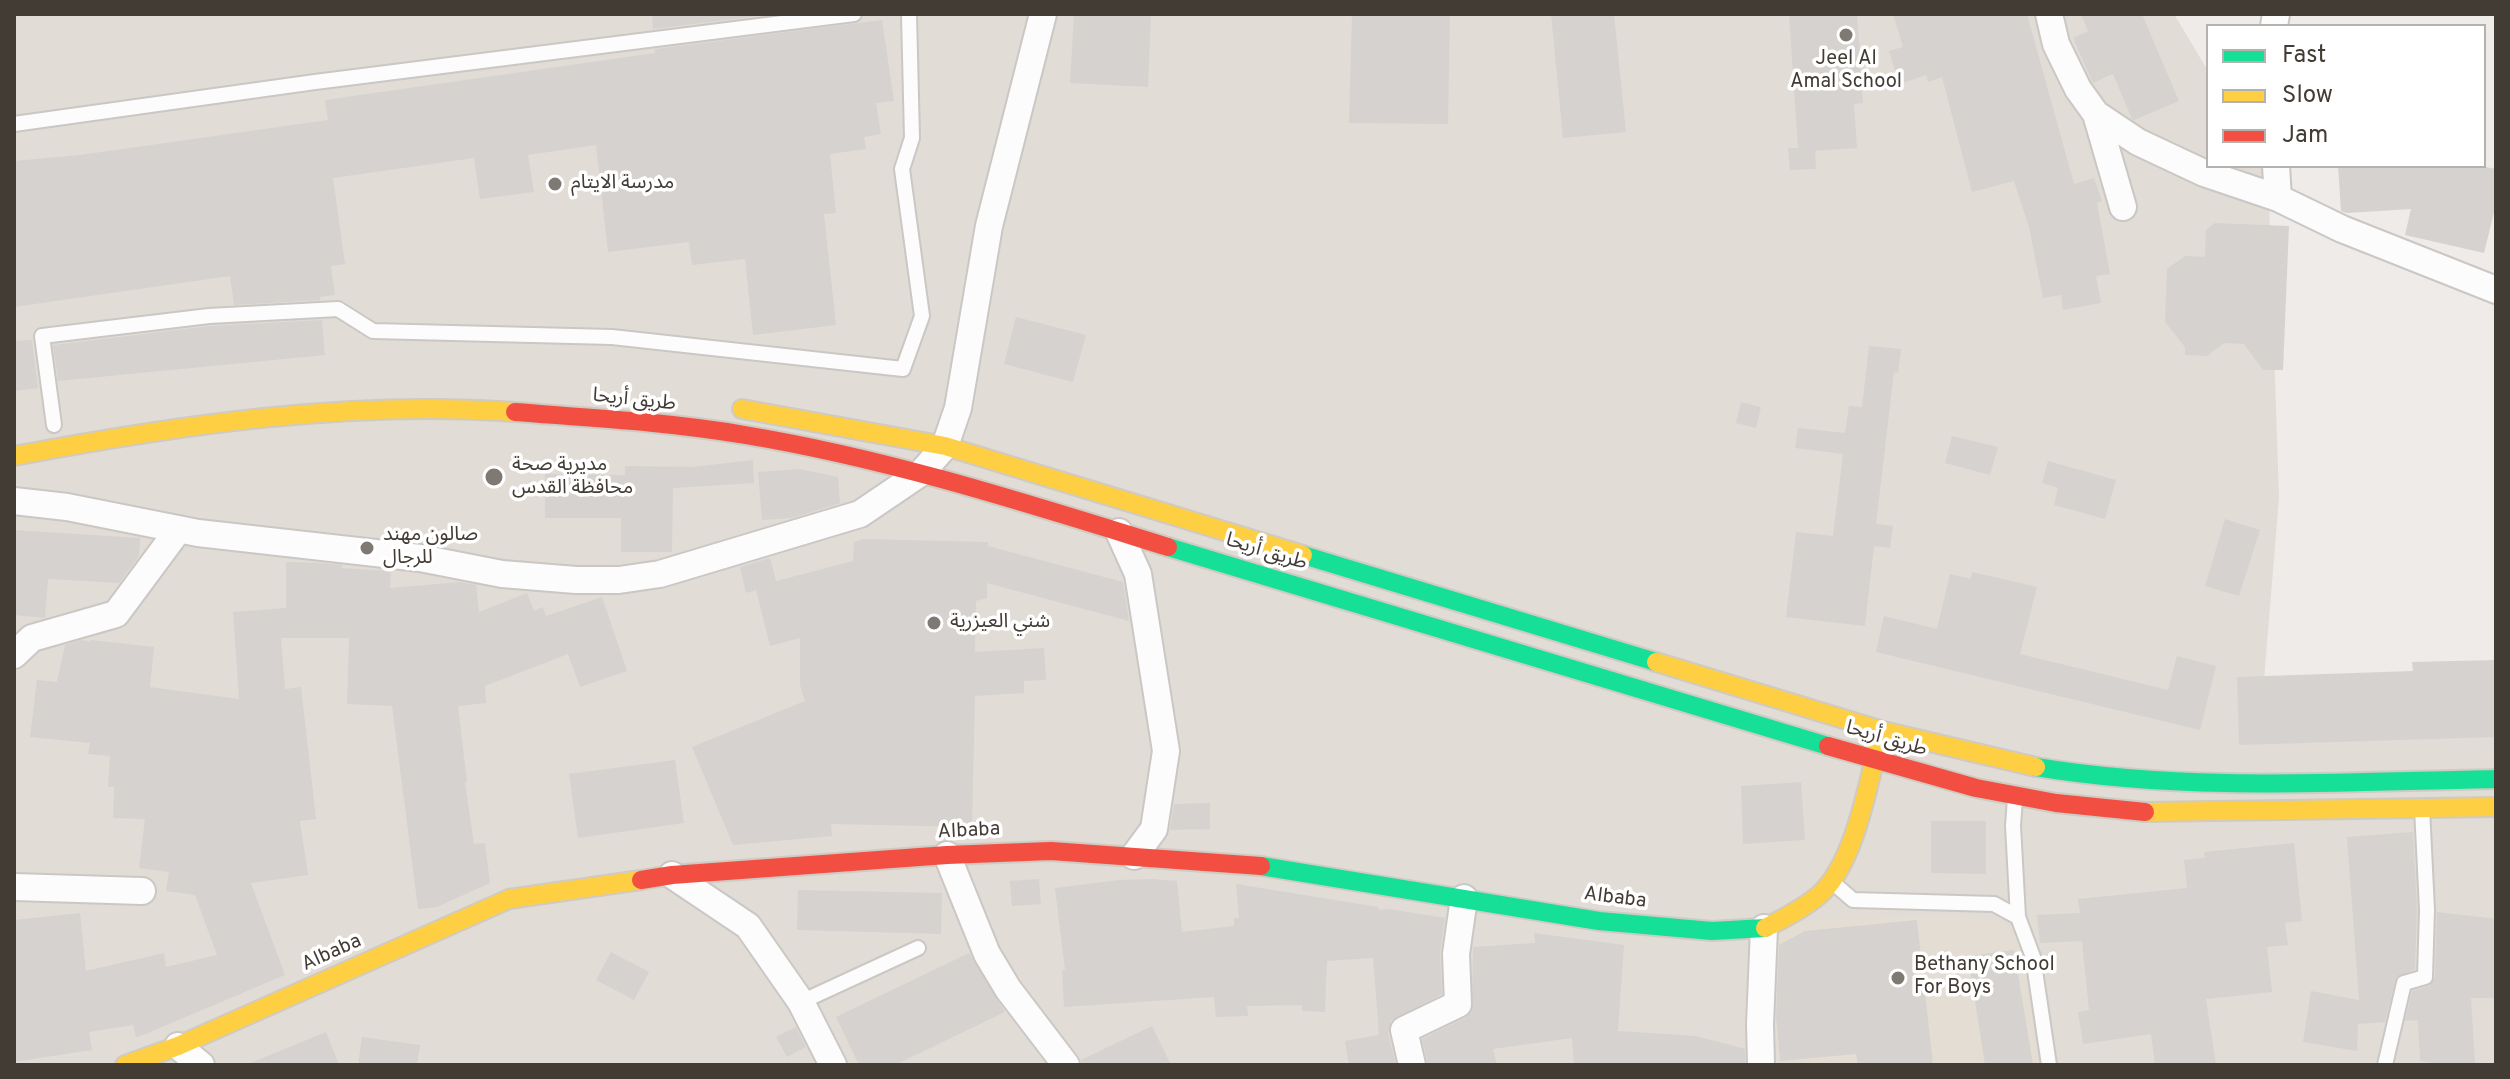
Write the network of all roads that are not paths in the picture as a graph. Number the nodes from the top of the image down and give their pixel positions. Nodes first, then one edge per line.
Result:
1 (854, 14) edge
2 (909, 14) edge
3 (1043, 14) edge
4 (2049, 14) edge
5 (2096, 114) junction
6 (14, 124) edge
7 (2276, 168) edge
8 (2278, 198) junction
9 (2123, 207) dead end
10 (2496, 290) edge
11 (730, 407) dead end
12 (76, 421) dead end
13 (48, 426) joint
14 (945, 446) junction
15 (14, 456) edge
16 (922, 472) junction
17 (14, 501) edge
18 (179, 529) junction
19 (1119, 532) junction
20 (14, 655) edge
21 (1883, 731) junction
22 (1873, 760) junction
23 (2496, 779) edge
24 (2016, 795) junction
25 (2496, 807) edge
26 (2422, 808) junction
27 (947, 855) junction
28 (1134, 856) junction
29 (672, 875) junction
30 (1831, 881) junction
31 (14, 887) edge
32 (142, 891) dead end
33 (1464, 898) junction
34 (2018, 917) junction
35 (1764, 928) junction
36 (918, 948) dead end
37 (801, 1002) junction
38 (178, 1046) junction
39 (125, 1065) edge
40 (201, 1065) edge
41 (833, 1065) edge
42 (1066, 1065) edge
43 (1412, 1065) edge
44 (1761, 1065) edge
45 (2049, 1065) edge
46 (2385, 1065) edge

1 - 6 lane
2 - 13 lane
3 - 14 street
4 - 5 street
5 - 8 street
5 - 9 street
7 - 8 street
8 - 10 street
11 - 14 main road, طريق أريحا
12 - 13 main road
14 - 16 street
14 - 21 main road, طريق أريحا
15 - 16 main road, طريق أريحا
16 - 18 street
16 - 19 main road, طريق أريحا
17 - 18 street
18 - 20 street
19 - 22 main road, طريق أريحا
19 - 28 street
21 - 22 main road
21 - 23 main road, طريق أريحا
22 - 24 main road, طريق أريحا
22 - 30 main road
24 - 26 main road, طريق أريحا
24 - 34 lane
25 - 26 main road, طريق أريحا
26 - 46 lane
27 - 28 main road, Albaba
27 - 29 main road, Albaba
27 - 42 street
28 - 33 main road, Albaba
29 - 37 street
29 - 38 main road, Albaba
30 - 34 lane
30 - 35 main road, Albaba
31 - 32 street
33 - 35 main road, Albaba
33 - 43 street
34 - 45 lane
35 - 44 street
36 - 37 lane
37 - 41 street
38 - 39 main road, Albaba
38 - 40 street

